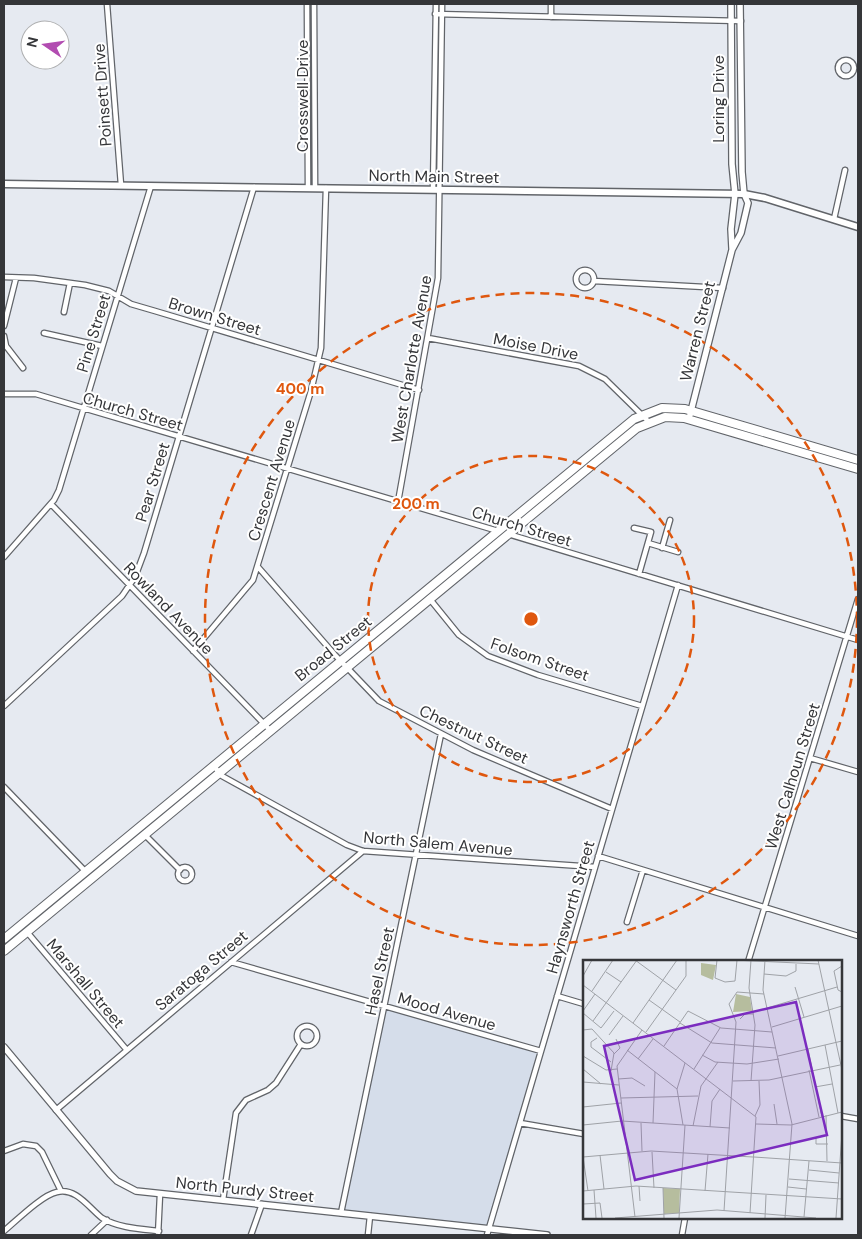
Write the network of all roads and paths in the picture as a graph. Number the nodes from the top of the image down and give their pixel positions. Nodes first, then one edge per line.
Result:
1 (108, 4) edge
2 (307, 4) edge
3 (314, 4) edge
4 (436, 4) edge
5 (442, 4) edge
6 (551, 4) edge
7 (731, 4) edge
8 (740, 4) edge
9 (436, 14) junction
10 (442, 15) junction
11 (551, 16) junction
12 (731, 20) junction
13 (741, 20) junction
14 (845, 170) dead end
15 (4, 184) edge
16 (121, 185) junction
17 (151, 186) junction
18 (254, 187) junction
19 (311, 188) junction
20 (326, 188) junction
21 (436, 190) junction
22 (735, 194) junction
23 (744, 194) junction
24 (834, 219) junction
25 (858, 227) edge
26 (732, 250) junction
27 (4, 277) edge
28 (16, 278) junction
29 (594, 281) junction
30 (70, 283) junction
31 (723, 288) junction
32 (117, 296) junction
33 (64, 312) dead end
34 (4, 326) edge
35 (212, 328) junction
36 (44, 333) dead end
37 (4, 336) edge
38 (428, 338) junction
39 (102, 346) junction
40 (319, 360) junction
41 (23, 368) dead end
42 (419, 390) junction
43 (4, 394) edge
44 (84, 409) junction
45 (692, 410) junction
46 (642, 415) junction
47 (689, 419) junction
48 (650, 422) junction
49 (179, 437) junction
50 (858, 460) edge
51 (288, 469) junction
52 (858, 469) edge
53 (398, 502) junction
54 (51, 504) junction
55 (670, 520) dead end
56 (634, 528) dead end
57 (497, 531) junction
58 (508, 534) junction
59 (648, 543) junction
60 (662, 548) junction
61 (678, 552) dead end
62 (4, 557) edge
63 (258, 566) junction
64 (639, 574) junction
65 (678, 585) junction
66 (130, 586) junction
67 (424, 591) junction
68 (430, 599) junction
69 (858, 599) edge
70 (847, 636) junction
71 (858, 640) edge
72 (193, 651) junction
73 (340, 660) junction
74 (346, 667) junction
75 (4, 706) edge
76 (642, 706) junction
77 (263, 723) junction
78 (270, 730) junction
79 (441, 734) junction
80 (810, 758) junction
81 (212, 765) junction
82 (219, 772) junction
83 (858, 772) edge
84 (4, 787) edge
85 (612, 809) junction
86 (144, 834) junction
87 (363, 851) junction
88 (415, 855) junction
89 (598, 856) junction
90 (595, 867) junction
91 (180, 870) dead end
92 (643, 870) junction
93 (84, 871) junction
94 (765, 908) junction
95 (627, 922) dead end
96 (27, 932) junction
97 (858, 936) edge
98 (4, 939) edge
99 (4, 951) edge
100 (749, 960) edge
101 (231, 962) junction
102 (557, 996) junction
103 (583, 1004) edge
104 (384, 1006) junction
105 (301, 1044) junction
106 (4, 1047) edge
107 (126, 1049) junction
108 (541, 1051) junction
109 (56, 1110) junction
110 (842, 1116) edge
111 (858, 1119) edge
112 (520, 1123) junction
113 (583, 1134) edge
114 (4, 1152) edge
115 (61, 1191) junction
116 (160, 1194) junction
117 (223, 1200) junction
118 (262, 1204) junction
119 (341, 1212) junction
120 (370, 1216) junction
121 (685, 1219) edge
122 (107, 1220) junction
123 (489, 1229) junction
124 (4, 1231) edge
125 (159, 1233) edge
126 (91, 1235) edge
127 (251, 1235) edge
128 (368, 1235) edge
129 (487, 1235) edge
130 (547, 1235) edge
131 (682, 1235) edge

1 - 16 street, Poinsett Drive
2 - 19 street, Crosswell Drive
3 - 19 street, Crosswell Drive
4 - 9 street
5 - 10 street
6 - 11 street
7 - 12 street, Loring Drive
8 - 13 street, Loring Drive
9 - 10 street
9 - 21 street
10 - 11 street
10 - 21 street
11 - 12 street
12 - 13 street
12 - 22 street, Loring Drive
13 - 23 street, Loring Drive
14 - 24 street
15 - 16 main road, North Main Street
16 - 17 main road, North Main Street
17 - 18 main road, North Main Street
17 - 32 street, Pine Street
18 - 19 main road, North Main Street
18 - 35 street, Pear Street
19 - 20 main road, North Main Street
20 - 21 main road, North Main Street
20 - 40 street, Crescent Avenue
21 - 22 main road, North Main Street
21 - 38 street, West Charlotte Avenue
22 - 23 main road, North Main Street
22 - 26 street, Warren Street
23 - 24 main road, North Main Street
23 - 26 street, Warren Street
24 - 25 main road, North Main Street
26 - 31 street, Warren Street
27 - 28 street, Brown Street
28 - 30 street, Brown Street
28 - 34 street
29 - 29 street
29 - 31 street
30 - 32 street, Brown Street
30 - 33 street
31 - 45 street, Warren Street
32 - 35 street, Brown Street
32 - 39 street, Pine Street
35 - 40 street, Brown Street
35 - 49 street, Pear Street
36 - 39 street
37 - 41 street
38 - 42 street, West Charlotte Avenue
38 - 46 street, Moise Drive
39 - 44 street, Pine Street
40 - 42 street, Brown Street
40 - 51 street, Crescent Avenue
42 - 53 street, West Charlotte Avenue
43 - 44 street, Church Street
44 - 49 street, Church Street
44 - 54 street, Pine Street
45 - 46 main road, Broad Street
45 - 47 street, Warren Street
45 - 50 main road, Broad Street
46 - 48 street, Moise Drive
46 - 57 main road, Broad Street
47 - 48 main road, Broad Street
47 - 52 main road, Broad Street
48 - 58 main road, Broad Street
49 - 51 street, Church Street
49 - 66 street, Pear Street
51 - 53 street, Church Street
51 - 63 street, Crescent Avenue
53 - 57 street, Church Street
54 - 62 street, Pine Street
54 - 66 street, Rowland Avenue
55 - 60 street
56 - 59 street
57 - 58 street, Church Street
57 - 67 main road, Broad Street
58 - 64 street, Church Street
58 - 68 main road, Broad Street
59 - 60 street
59 - 64 street
60 - 61 street
63 - 72 street
63 - 73 street, Crescent Avenue
64 - 65 street, Church Street
65 - 70 street, Church Street
65 - 76 street, Haynsworth Street
66 - 72 street, Rowland Avenue
66 - 75 street, Pear Street
67 - 68 street, Folsom Street
67 - 73 main road, Broad Street
68 - 74 main road, Broad Street
68 - 76 street, Folsom Street
69 - 70 street, West Calhoun Street
70 - 71 street, Church Street
70 - 80 street, West Calhoun Street
72 - 77 street, Rowland Avenue
73 - 74 street, Chestnut Street
73 - 77 main road, Broad Street
74 - 78 main road, Broad Street
74 - 79 street, Chestnut Street
76 - 85 street, Haynsworth Street
77 - 78 street, Rowland Avenue
77 - 81 main road, Broad Street
78 - 82 main road, Broad Street
79 - 85 street, Chestnut Street
79 - 88 street, Hasel Street
80 - 83 street
80 - 94 street, West Calhoun Street
81 - 82 street, North Salem Avenue
81 - 93 main road, Broad Street
82 - 86 main road, Broad Street
82 - 87 street, North Salem Avenue
84 - 93 street
85 - 89 street, Haynsworth Street
86 - 91 street
86 - 96 main road, Broad Street
87 - 88 street, North Salem Avenue
87 - 101 street, Saratoga Street
88 - 90 street, North Salem Avenue
88 - 104 street, Hasel Street
89 - 90 street, Haynsworth Street
89 - 92 street
90 - 102 street, Haynsworth Street
92 - 94 street
92 - 95 street
93 - 98 main road, Broad Street
94 - 97 street
94 - 100 street, West Calhoun Street
96 - 99 main road, Broad Street
96 - 107 street, Marshall Street
101 - 104 street, Mood Avenue
101 - 107 street, Saratoga Street
102 - 103 street
102 - 108 street, Haynsworth Street
104 - 108 street, Mood Avenue
104 - 119 street, Hasel Street
105 - 105 street
105 - 117 street
106 - 109 street, North Purdy Street
107 - 109 street, Saratoga Street
108 - 112 street, Haynsworth Street
109 - 116 street, North Purdy Street
110 - 111 street
112 - 113 street
112 - 123 street, Haynsworth Street
114 - 115 street
115 - 122 street
115 - 124 street
116 - 117 street, North Purdy Street
116 - 125 street
117 - 118 street, North Purdy Street
118 - 119 street, North Purdy Street
118 - 127 street
119 - 120 street, North Purdy Street
120 - 123 street, North Purdy Street
120 - 128 street
121 - 131 street
122 - 125 street
122 - 126 street
123 - 129 street, Haynsworth Street
123 - 130 street, North Purdy Street

